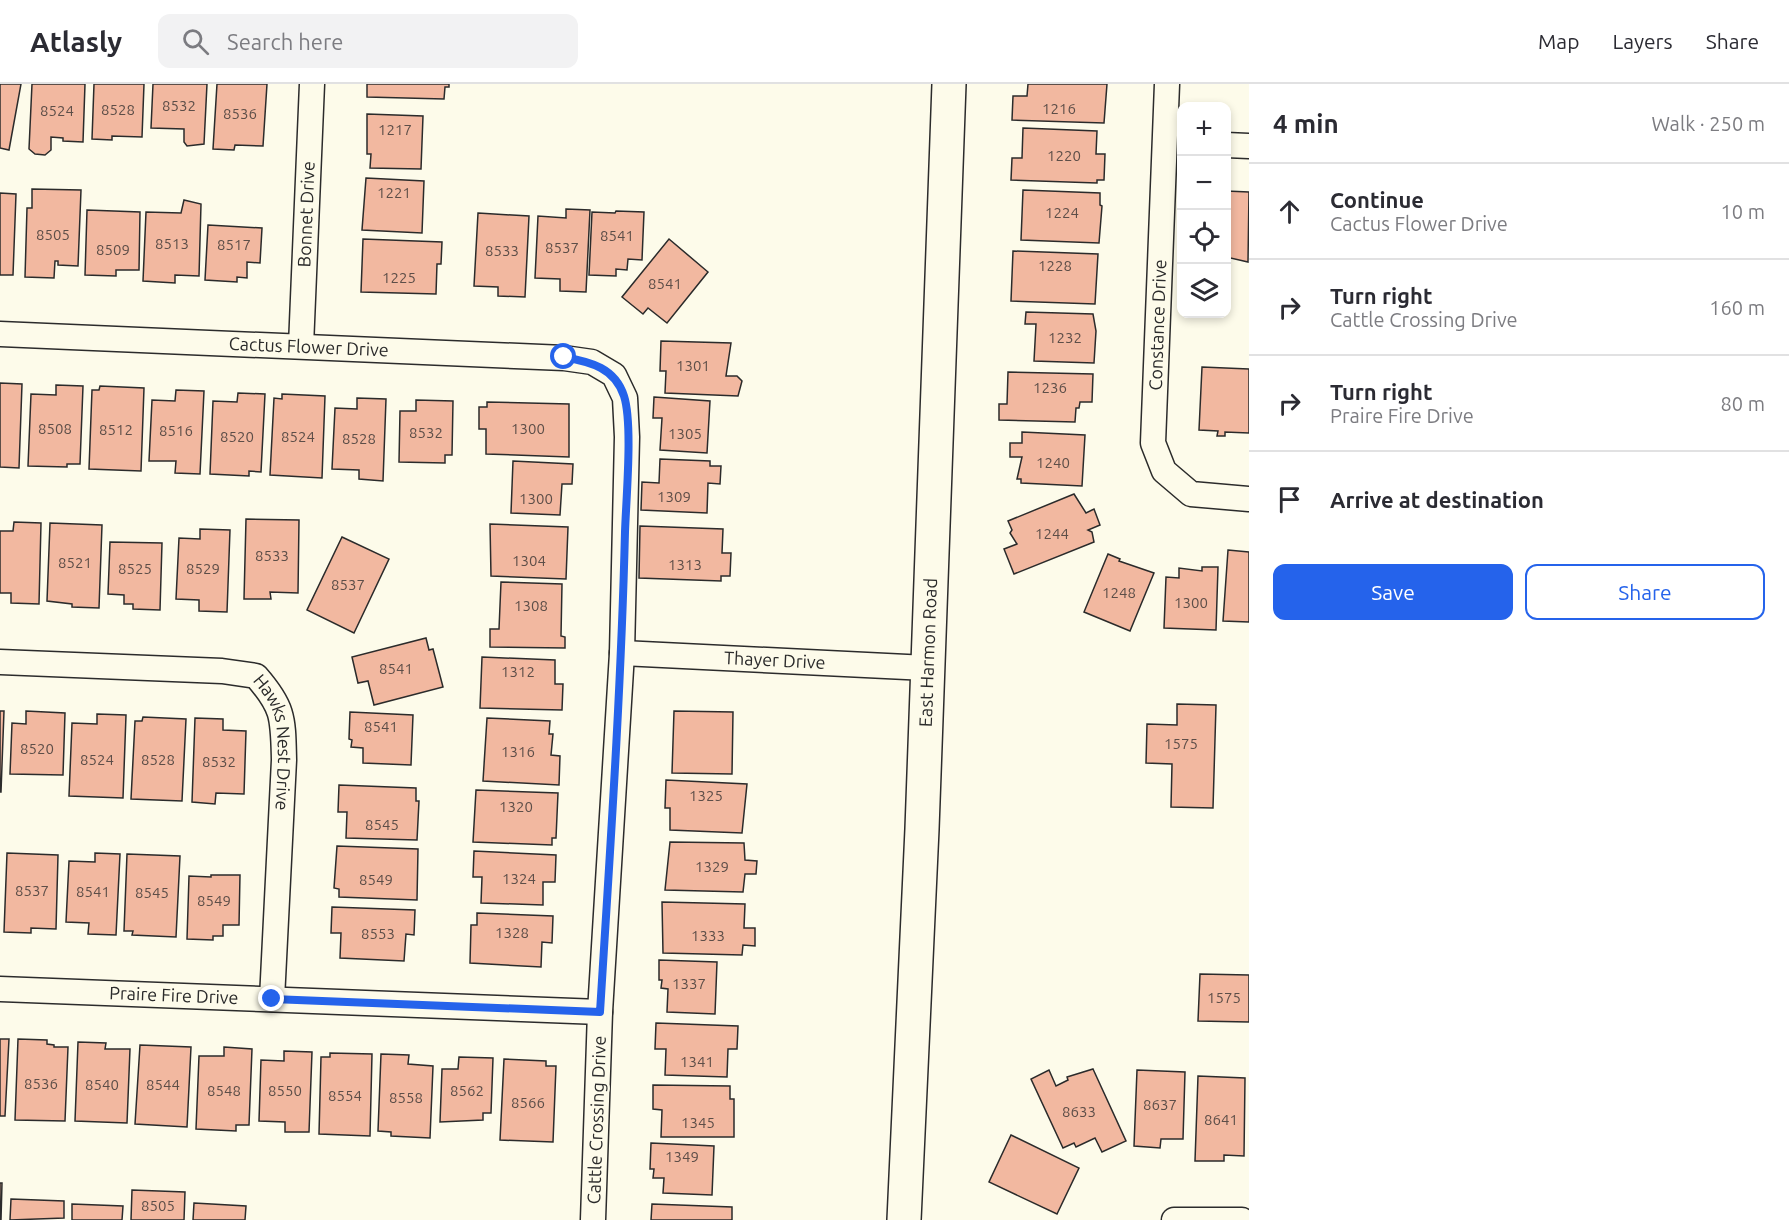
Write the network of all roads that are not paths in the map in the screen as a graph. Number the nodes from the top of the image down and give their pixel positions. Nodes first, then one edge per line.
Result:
1 (312, 84) edge
2 (949, 84) edge
3 (1167, 84) edge
4 (1173, 143) edge
5 (1231, 145) edge
6 (1249, 146) edge
7 (0, 334) edge
8 (301, 346) junction
9 (614, 375) joint
10 (1249, 498) edge
11 (622, 653) junction
12 (0, 662) edge
13 (927, 668) junction
14 (0, 989) edge
15 (272, 999) junction
16 (600, 1012) junction
17 (593, 1220) edge
18 (904, 1220) edge
19 (1174, 1220) edge
20 (1242, 1220) edge

1 - 8 street, Bonnet Drive
2 - 13 main road, East Harmon Road
3 - 4 street, Constance Drive
4 - 10 street, Constance Drive
5 - 6 street
7 - 8 street, Cactus Flower Drive
8 - 9 street, Cactus Flower Drive
9 - 11 street, Cattle Crossing Drive
11 - 13 street, Thayer Drive
11 - 16 street, Cattle Crossing Drive
12 - 15 street, Hawks Nest Drive
13 - 18 main road, East Harmon Road
14 - 15 street, Praire Fire Drive
15 - 16 street, Praire Fire Drive
16 - 17 street, Cattle Crossing Drive
19 - 20 street

